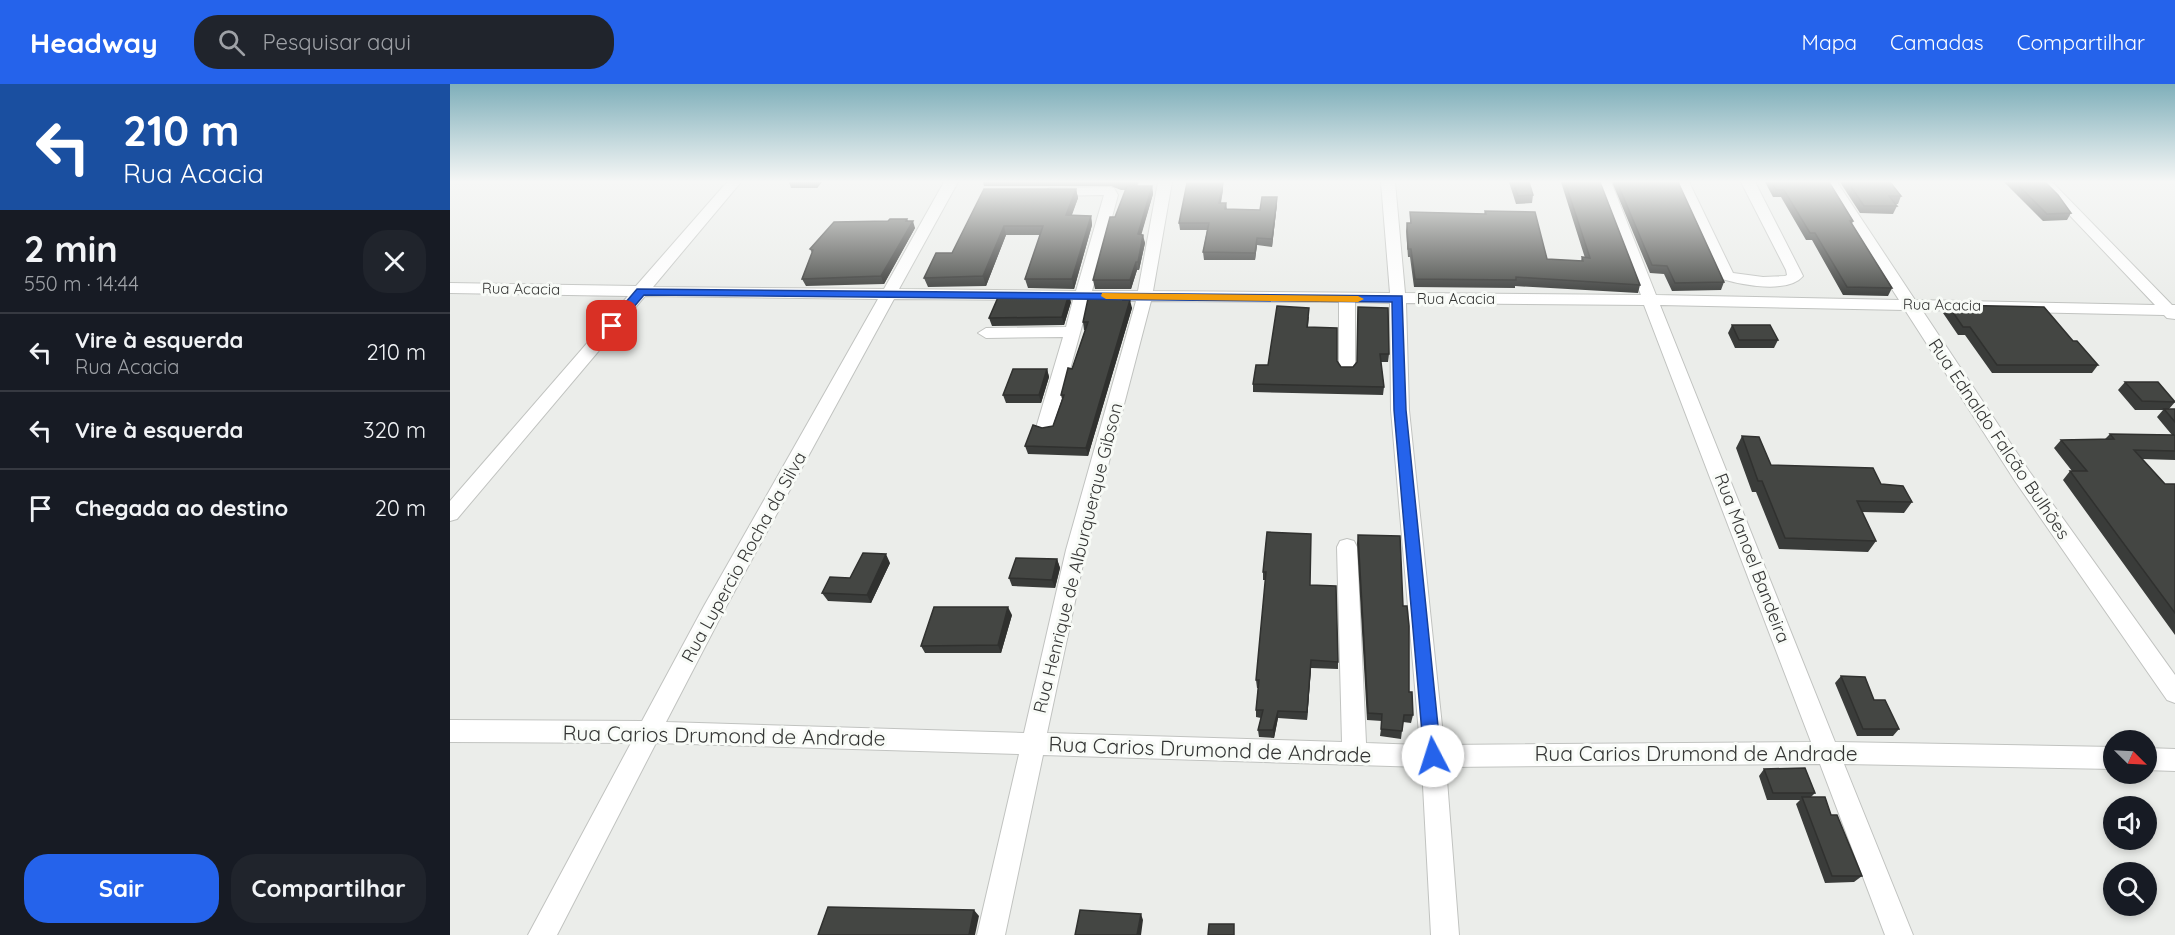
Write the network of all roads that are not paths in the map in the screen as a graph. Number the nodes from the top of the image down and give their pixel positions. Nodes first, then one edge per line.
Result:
1 (701, 222) edge
2 (929, 222) edge
3 (1103, 222) edge
4 (1158, 222) edge
5 (1391, 222) edge
6 (1619, 222) edge
7 (1701, 222) edge
8 (1769, 222) edge
9 (1855, 222) edge
10 (2084, 222) edge
11 (450, 288) edge
12 (641, 292) junction
13 (890, 294) junction
14 (1144, 295) junction
15 (1083, 296) junction
16 (1347, 299) junction
17 (1398, 299) junction
18 (1648, 300) junction
19 (1908, 304) junction
20 (2173, 312) edge
21 (1073, 332) junction
22 (986, 333) dead end
23 (1347, 369) edge
24 (1045, 428) edge
25 (450, 514) edge
26 (1347, 547) dead end
27 (2175, 693) edge
28 (450, 731) edge
29 (651, 732) junction
30 (1034, 744) junction
31 (1827, 753) junction
32 (1354, 754) junction
33 (1433, 756) junction
34 (2103, 758) edge
35 (2157, 759) edge
36 (2175, 760) edge
37 (542, 935) edge
38 (991, 935) edge
39 (1445, 935) edge
40 (1899, 935) edge

1 - 12 street
2 - 13 street, Rua Lupercio Rocha da Silva
3 - 15 street
4 - 14 street, Rua Henrique de Alburquerque Gibson
5 - 17 street
6 - 18 street, Rua Manoel Bandeira
7 - 8 street
9 - 19 street, Rua Ednaldo Falcão Bulhões
10 - 20 street
11 - 12 street, Rua Acacia
12 - 13 street, Rua Acacia
12 - 25 street
13 - 15 street, Rua Acacia
13 - 29 street, Rua Lupercio Rocha da Silva
14 - 15 street, Rua Acacia
14 - 16 street, Rua Acacia
14 - 30 street, Rua Henrique de Alburquerque Gibson
15 - 21 street
16 - 17 street, Rua Acacia
16 - 23 street
17 - 18 street, Rua Acacia
17 - 33 street
18 - 19 street, Rua Acacia
18 - 31 street, Rua Manoel Bandeira
19 - 20 street, Rua Acacia
19 - 27 street, Rua Ednaldo Falcão Bulhões
21 - 22 street
21 - 24 street
26 - 32 street
28 - 29 street, Rua Carios Drumond de Andrade
29 - 30 street, Rua Carios Drumond de Andrade
29 - 37 street, Rua Lupercio Rocha da Silva
30 - 32 street, Rua Carios Drumond de Andrade
30 - 38 street, Rua Henrique de Alburquerque Gibson
31 - 33 street, Rua Carios Drumond de Andrade
31 - 34 street, Rua Carios Drumond de Andrade
31 - 40 street, Rua Manoel Bandeira
32 - 33 street, Rua Carios Drumond de Andrade
33 - 39 street
35 - 36 street

